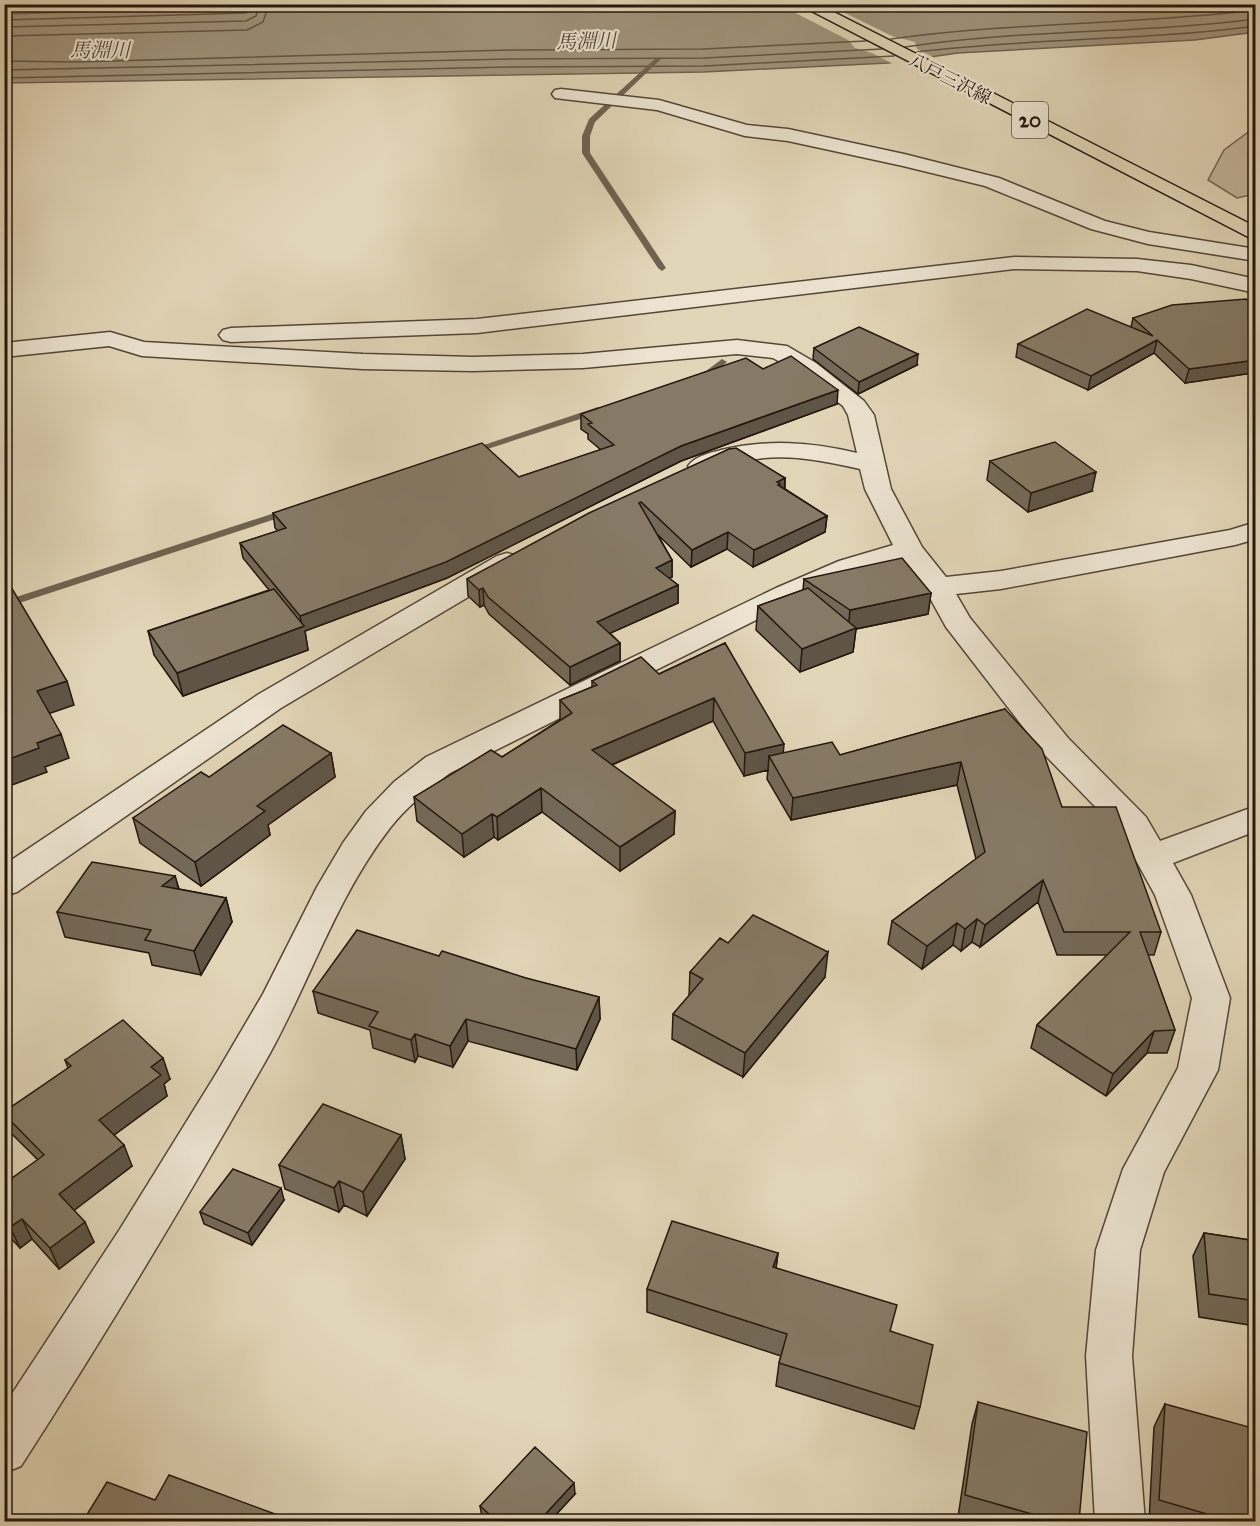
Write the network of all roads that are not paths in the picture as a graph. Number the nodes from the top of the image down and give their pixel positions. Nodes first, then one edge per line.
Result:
1 (805, 4) edge
2 (561, 94) dead end
3 (1256, 235) edge
4 (1256, 255) edge
5 (1256, 286) edge
6 (4, 333) edge
7 (110, 339) junction
8 (4, 350) edge
9 (872, 464) junction
10 (678, 476) edge
11 (1256, 530) edge
12 (529, 549) edge
13 (909, 549) junction
14 (938, 587) junction
15 (1256, 818) edge
16 (1152, 858) junction
17 (4, 883) edge
18 (4, 1449) edge
19 (1120, 1521) edge

1 - 3 main road, 八戸三沢線 / 20
2 - 4 street
5 - 7 street
6 - 7 street
7 - 8 street
7 - 9 street
9 - 10 street
9 - 13 street
11 - 14 street
12 - 17 street
13 - 14 street
13 - 18 street
14 - 16 street
15 - 16 street
16 - 19 street

